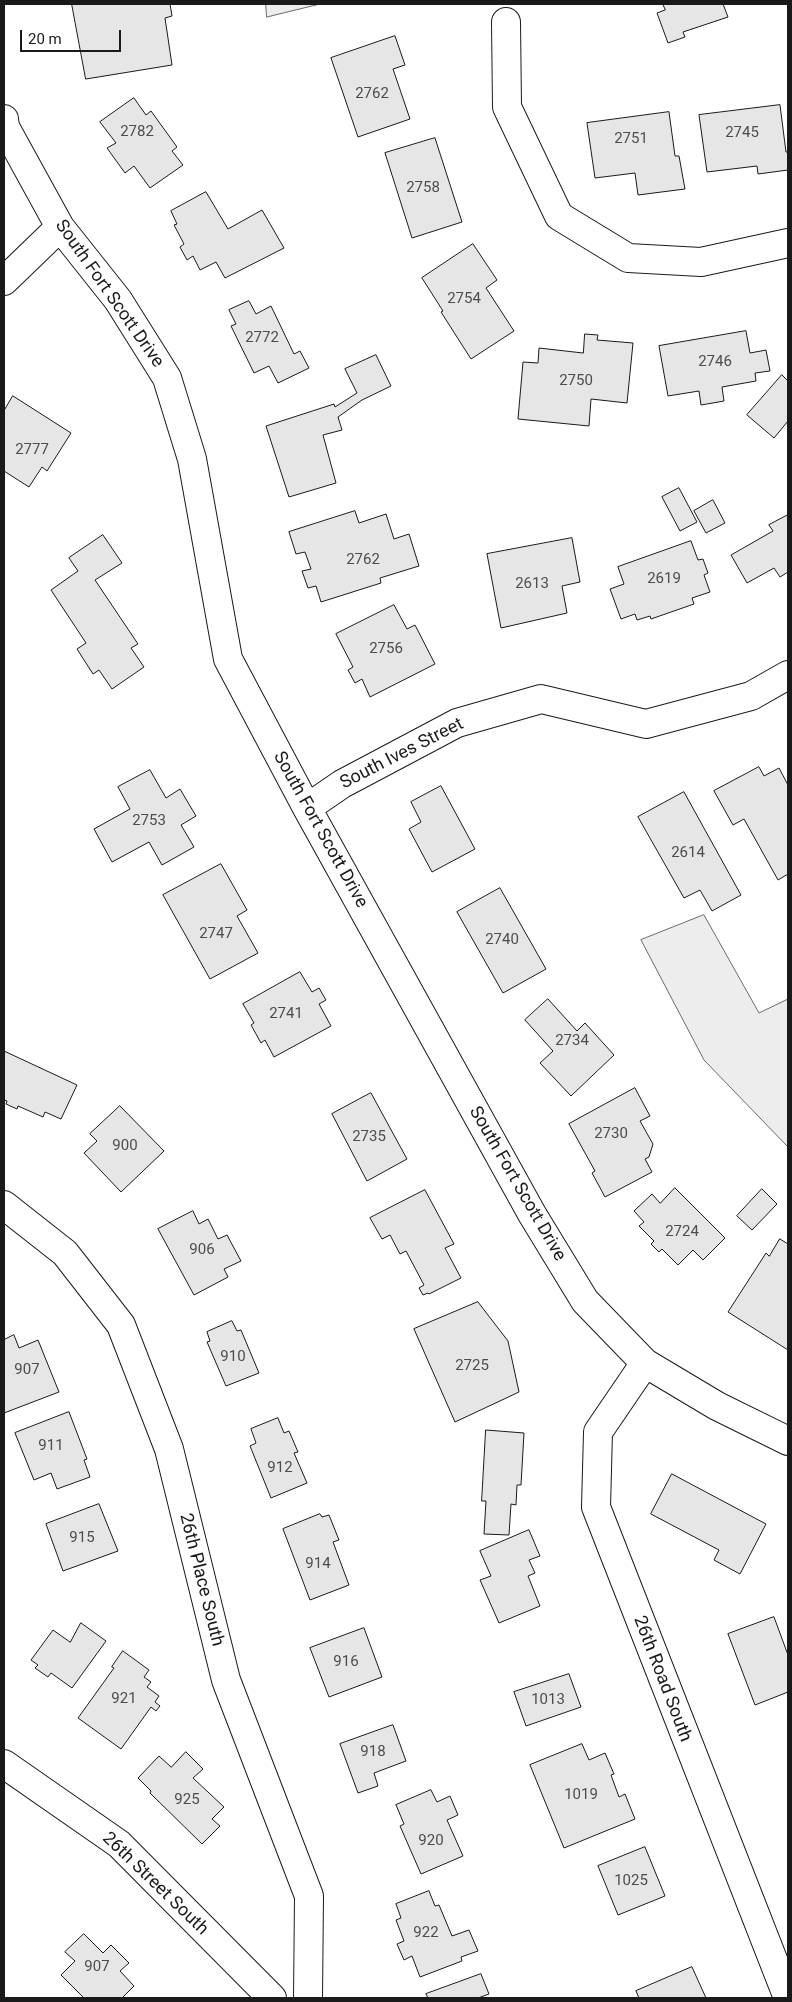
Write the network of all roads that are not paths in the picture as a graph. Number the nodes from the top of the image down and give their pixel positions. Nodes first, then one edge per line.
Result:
1 (506, 22) dead end
2 (4, 119) edge
3 (60, 227) junction
4 (788, 243) edge
5 (4, 281) edge
6 (788, 675) edge
7 (307, 808) junction
8 (4, 1205) edge
9 (645, 1363) junction
10 (788, 1441) edge
11 (4, 1764) edge
12 (272, 1998) edge
13 (308, 1998) edge
14 (788, 1998) edge

1 - 4 street
2 - 3 street, South Fort Scott Drive
3 - 5 street
3 - 7 street, South Fort Scott Drive
6 - 7 street, South Ives Street
7 - 9 street, South Fort Scott Drive
8 - 13 street, 26th Place South
9 - 10 street, South Fort Scott Drive
9 - 14 street, 26th Road South
11 - 12 street, 26th Street South

